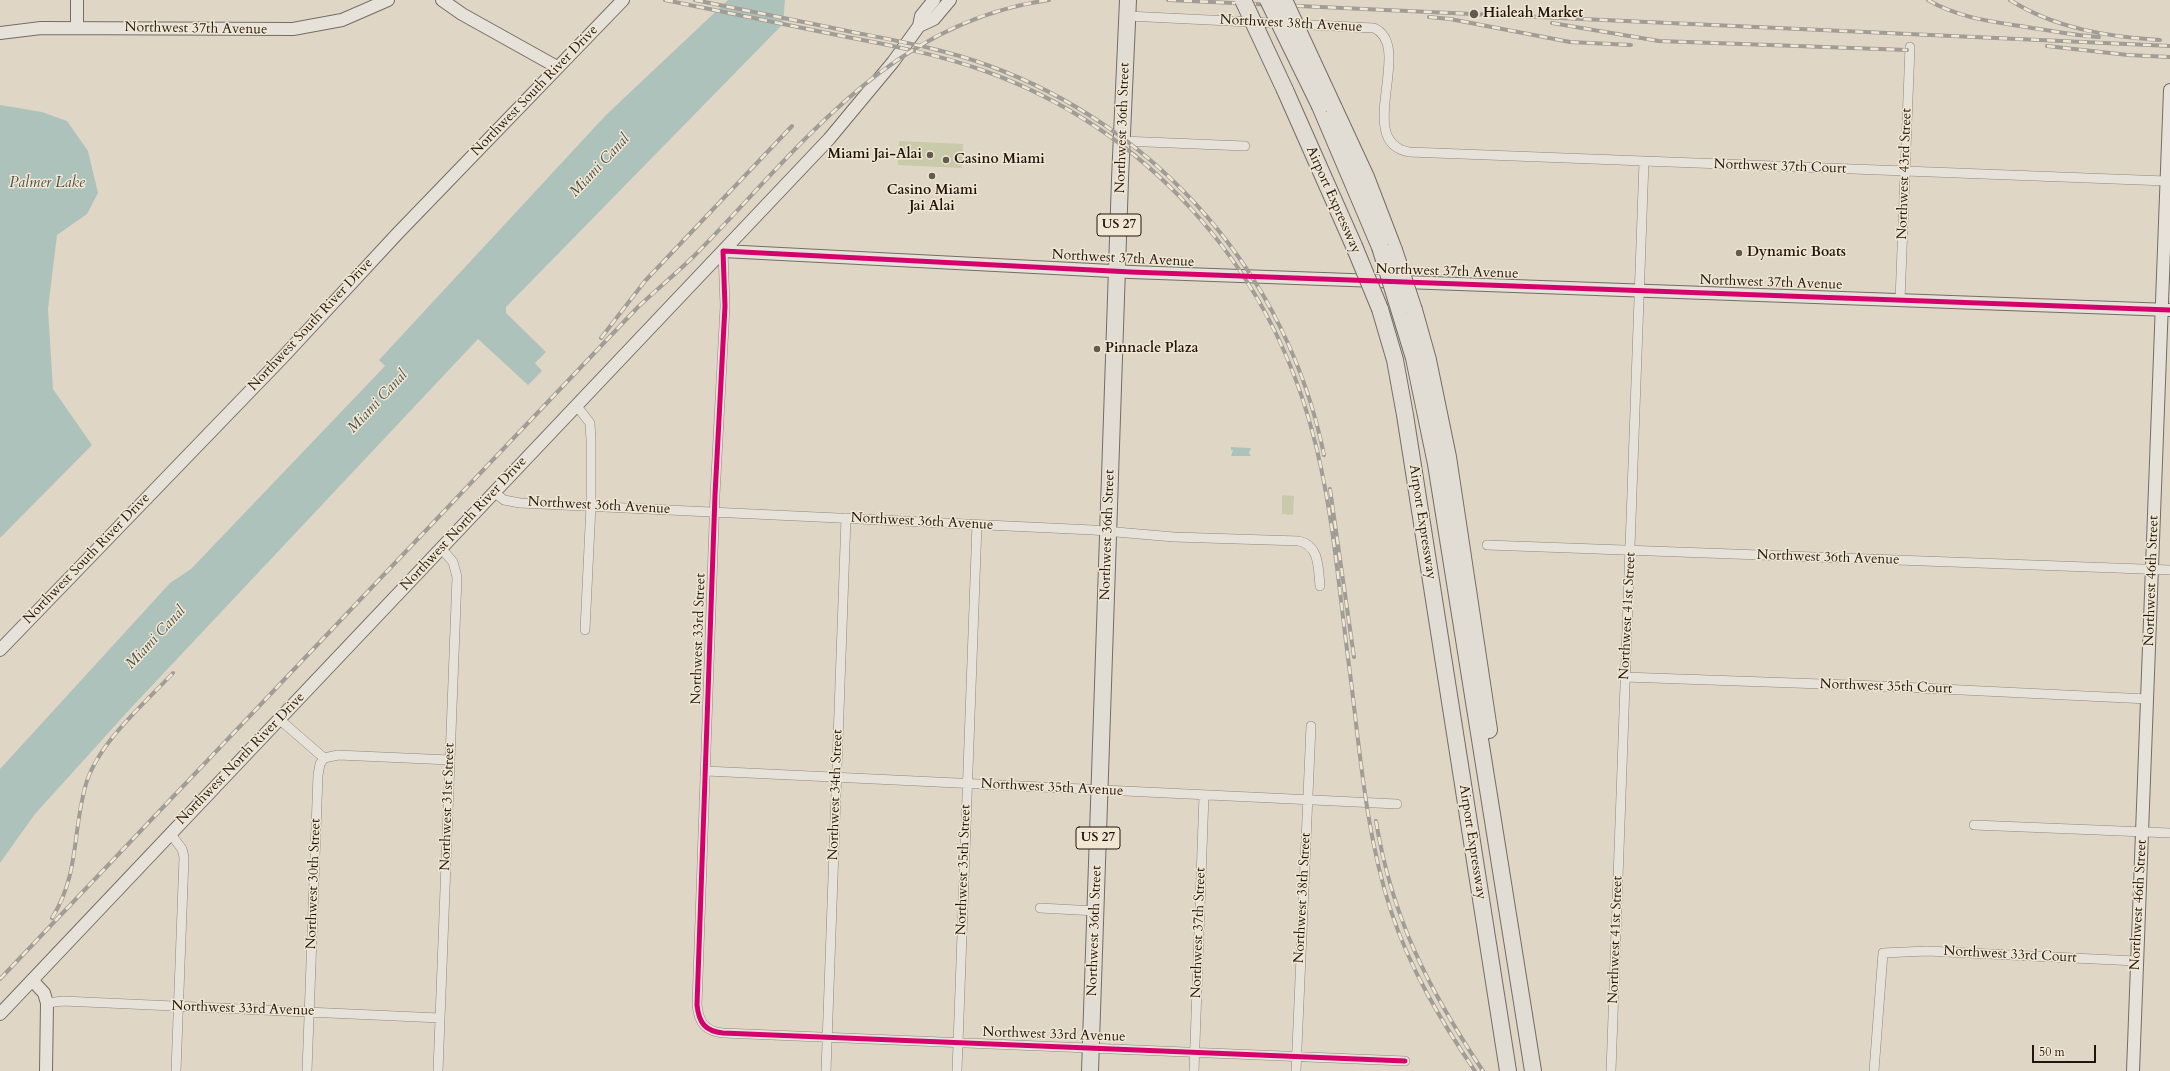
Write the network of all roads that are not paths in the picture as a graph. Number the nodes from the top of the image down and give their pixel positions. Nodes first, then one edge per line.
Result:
1 (77, 0) edge
2 (388, 0) edge
3 (442, 0) edge
4 (623, 0) edge
5 (934, 0) edge
6 (950, 0) edge
7 (1128, 0) edge
8 (1243, 0) edge
9 (1268, 0) edge
10 (1284, 0) edge
11 (1127, 16) junction
12 (919, 26) junction
13 (77, 28) junction
14 (0, 33) edge
15 (1910, 47) dead end
16 (557, 67) junction
17 (2170, 90) edge
18 (1327, 107) junction
19 (1122, 141) junction
20 (1245, 146) dead end
21 (1395, 147) joint
22 (1644, 161) junction
23 (1906, 171) junction
24 (2166, 181) junction
25 (723, 251) junction
26 (1117, 271) junction
27 (1640, 291) junction
28 (1900, 300) junction
29 (2166, 310) edge
30 (576, 405) junction
31 (494, 492) junction
32 (591, 505) junction
33 (715, 512) junction
34 (846, 518) junction
35 (977, 524) junction
36 (1108, 531) junction
37 (1487, 545) dead end
38 (441, 548) junction
39 (1631, 551) junction
40 (2153, 569) junction
41 (2170, 570) edge
42 (1320, 586) dead end
43 (585, 630) dead end
44 (0, 650) edge
45 (1624, 677) junction
46 (2148, 699) junction
47 (279, 719) junction
48 (1311, 726) dead end
49 (324, 758) junction
50 (450, 760) junction
51 (706, 771) junction
52 (837, 777) junction
53 (967, 784) junction
54 (1100, 790) junction
55 (1204, 795) junction
56 (1308, 799) junction
57 (1397, 804) dead end
58 (1974, 825) dead end
59 (2143, 832) junction
60 (170, 833) junction
61 (2170, 833) edge
62 (1040, 908) dead end
63 (1096, 911) junction
64 (2136, 961) junction
65 (32, 980) junction
66 (47, 1003) junction
67 (179, 1007) junction
68 (309, 1012) junction
69 (0, 1014) edge
70 (440, 1018) junction
71 (704, 1027) joint
72 (827, 1037) junction
73 (958, 1043) junction
74 (1091, 1049) junction
75 (1195, 1052) junction
76 (1296, 1058) junction
77 (1405, 1061) dead end
78 (46, 1071) edge
79 (176, 1071) edge
80 (307, 1071) edge
81 (438, 1071) edge
82 (826, 1071) edge
83 (957, 1071) edge
84 (1090, 1071) edge
85 (1194, 1071) edge
86 (1296, 1071) edge
87 (1508, 1071) edge
88 (1533, 1071) edge
89 (1611, 1071) edge
90 (1874, 1071) edge
91 (2133, 1071) edge

1 - 13 street
2 - 13 street, Northwest 37th Avenue
3 - 16 street
4 - 16 street, Northwest South River Drive
5 - 12 street, Northwest North River Drive
6 - 12 street, Northwest North River Drive
7 - 11 highway, Northwest 36th Street / US 27
8 - 87 highway, Airport Expressway, bridge
9 - 18 highway, Airport Expressway, bridge
10 - 18 highway, bridge
11 - 19 highway, Northwest 36th Street / US 27
11 - 21 street, Northwest 38th Avenue
12 - 25 street, Northwest North River Drive
13 - 14 street, Northwest 37th Avenue
15 - 23 street, Northwest 43rd Street
16 - 44 street, Northwest South River Drive
17 - 24 street, Northwest 46th Street
18 - 88 highway, Airport Expressway, bridge
19 - 20 street
19 - 26 highway, Northwest 36th Street / US 27
21 - 22 street, Northwest 37th Court
22 - 23 street, Northwest 37th Court
22 - 27 street, Northwest 41st Street
23 - 24 street, Northwest 37th Court
23 - 28 street, Northwest 43rd Street
24 - 29 street, Northwest 46th Street
25 - 26 street, Northwest 37th Avenue
25 - 30 street, Northwest North River Drive
25 - 33 street, Northwest 33rd Street
26 - 27 street, Northwest 37th Avenue
26 - 36 highway, Northwest 36th Street / US 27
27 - 28 street, Northwest 37th Avenue
27 - 39 street, Northwest 41st Street
28 - 29 street, Northwest 37th Avenue
29 - 40 street, Northwest 46th Street
30 - 31 street, Northwest North River Drive
30 - 32 street
31 - 32 street, Northwest 36th Avenue
31 - 38 street, Northwest North River Drive
32 - 33 street, Northwest 36th Avenue
32 - 43 street
33 - 34 street, Northwest 36th Avenue
33 - 51 street, Northwest 33rd Street
34 - 35 street, Northwest 36th Avenue
34 - 52 street, Northwest 34th Street
35 - 36 street, Northwest 36th Avenue
35 - 53 street, Northwest 35th Street
36 - 42 street, Northwest 36th Avenue
36 - 54 highway, Northwest 36th Street / US 27
37 - 39 street, Northwest 36th Avenue
38 - 47 street, Northwest North River Drive
38 - 50 street, Northwest 31st Street
39 - 40 street, Northwest 36th Avenue
39 - 45 street, Northwest 41st Street
40 - 41 street, Northwest 36th Avenue
40 - 46 street, Northwest 46th Street
45 - 46 street, Northwest 35th Court
45 - 89 street, Northwest 41st Street
46 - 59 street, Northwest 46th Street
47 - 49 street
47 - 60 street, Northwest North River Drive
48 - 56 street, Northwest 38th Street
49 - 50 street
49 - 68 street, Northwest 30th Street
50 - 70 street, Northwest 31st Street
51 - 52 street, Northwest 35th Avenue
51 - 71 street, Northwest 33rd Street
52 - 53 street, Northwest 35th Avenue
52 - 72 street, Northwest 34th Street
53 - 54 street, Northwest 35th Avenue
53 - 73 street, Northwest 35th Street
54 - 55 street, Northwest 35th Avenue
54 - 63 highway, Northwest 36th Street / US 27
55 - 56 street, Northwest 35th Avenue
55 - 75 street, Northwest 37th Street
56 - 57 street, Northwest 35th Avenue
56 - 76 street, Northwest 38th Street
58 - 59 street
59 - 61 street
59 - 64 street, Northwest 46th Street
60 - 65 street, Northwest North River Drive
60 - 67 street
62 - 63 street
63 - 74 highway, Northwest 36th Street / US 27
64 - 90 street, Northwest 33rd Court
64 - 91 street, Northwest 46th Street
65 - 66 street
65 - 69 street, Northwest North River Drive
66 - 67 street, Northwest 33rd Avenue
66 - 78 street
67 - 68 street, Northwest 33rd Avenue
67 - 79 street
68 - 70 street, Northwest 33rd Avenue
68 - 80 street, Northwest 30th Street
70 - 81 street, Northwest 31st Street
71 - 72 street, Northwest 33rd Avenue
72 - 73 street, Northwest 33rd Avenue
72 - 82 street, Northwest 34th Street
73 - 74 street, Northwest 33rd Avenue
73 - 83 street, Northwest 35th Street
74 - 75 street, Northwest 33rd Avenue
74 - 84 highway, Northwest 36th Street / US 27
75 - 76 street, Northwest 33rd Avenue
75 - 85 street, Northwest 37th Street
76 - 77 street, Northwest 33rd Avenue
76 - 86 street, Northwest 38th Street

